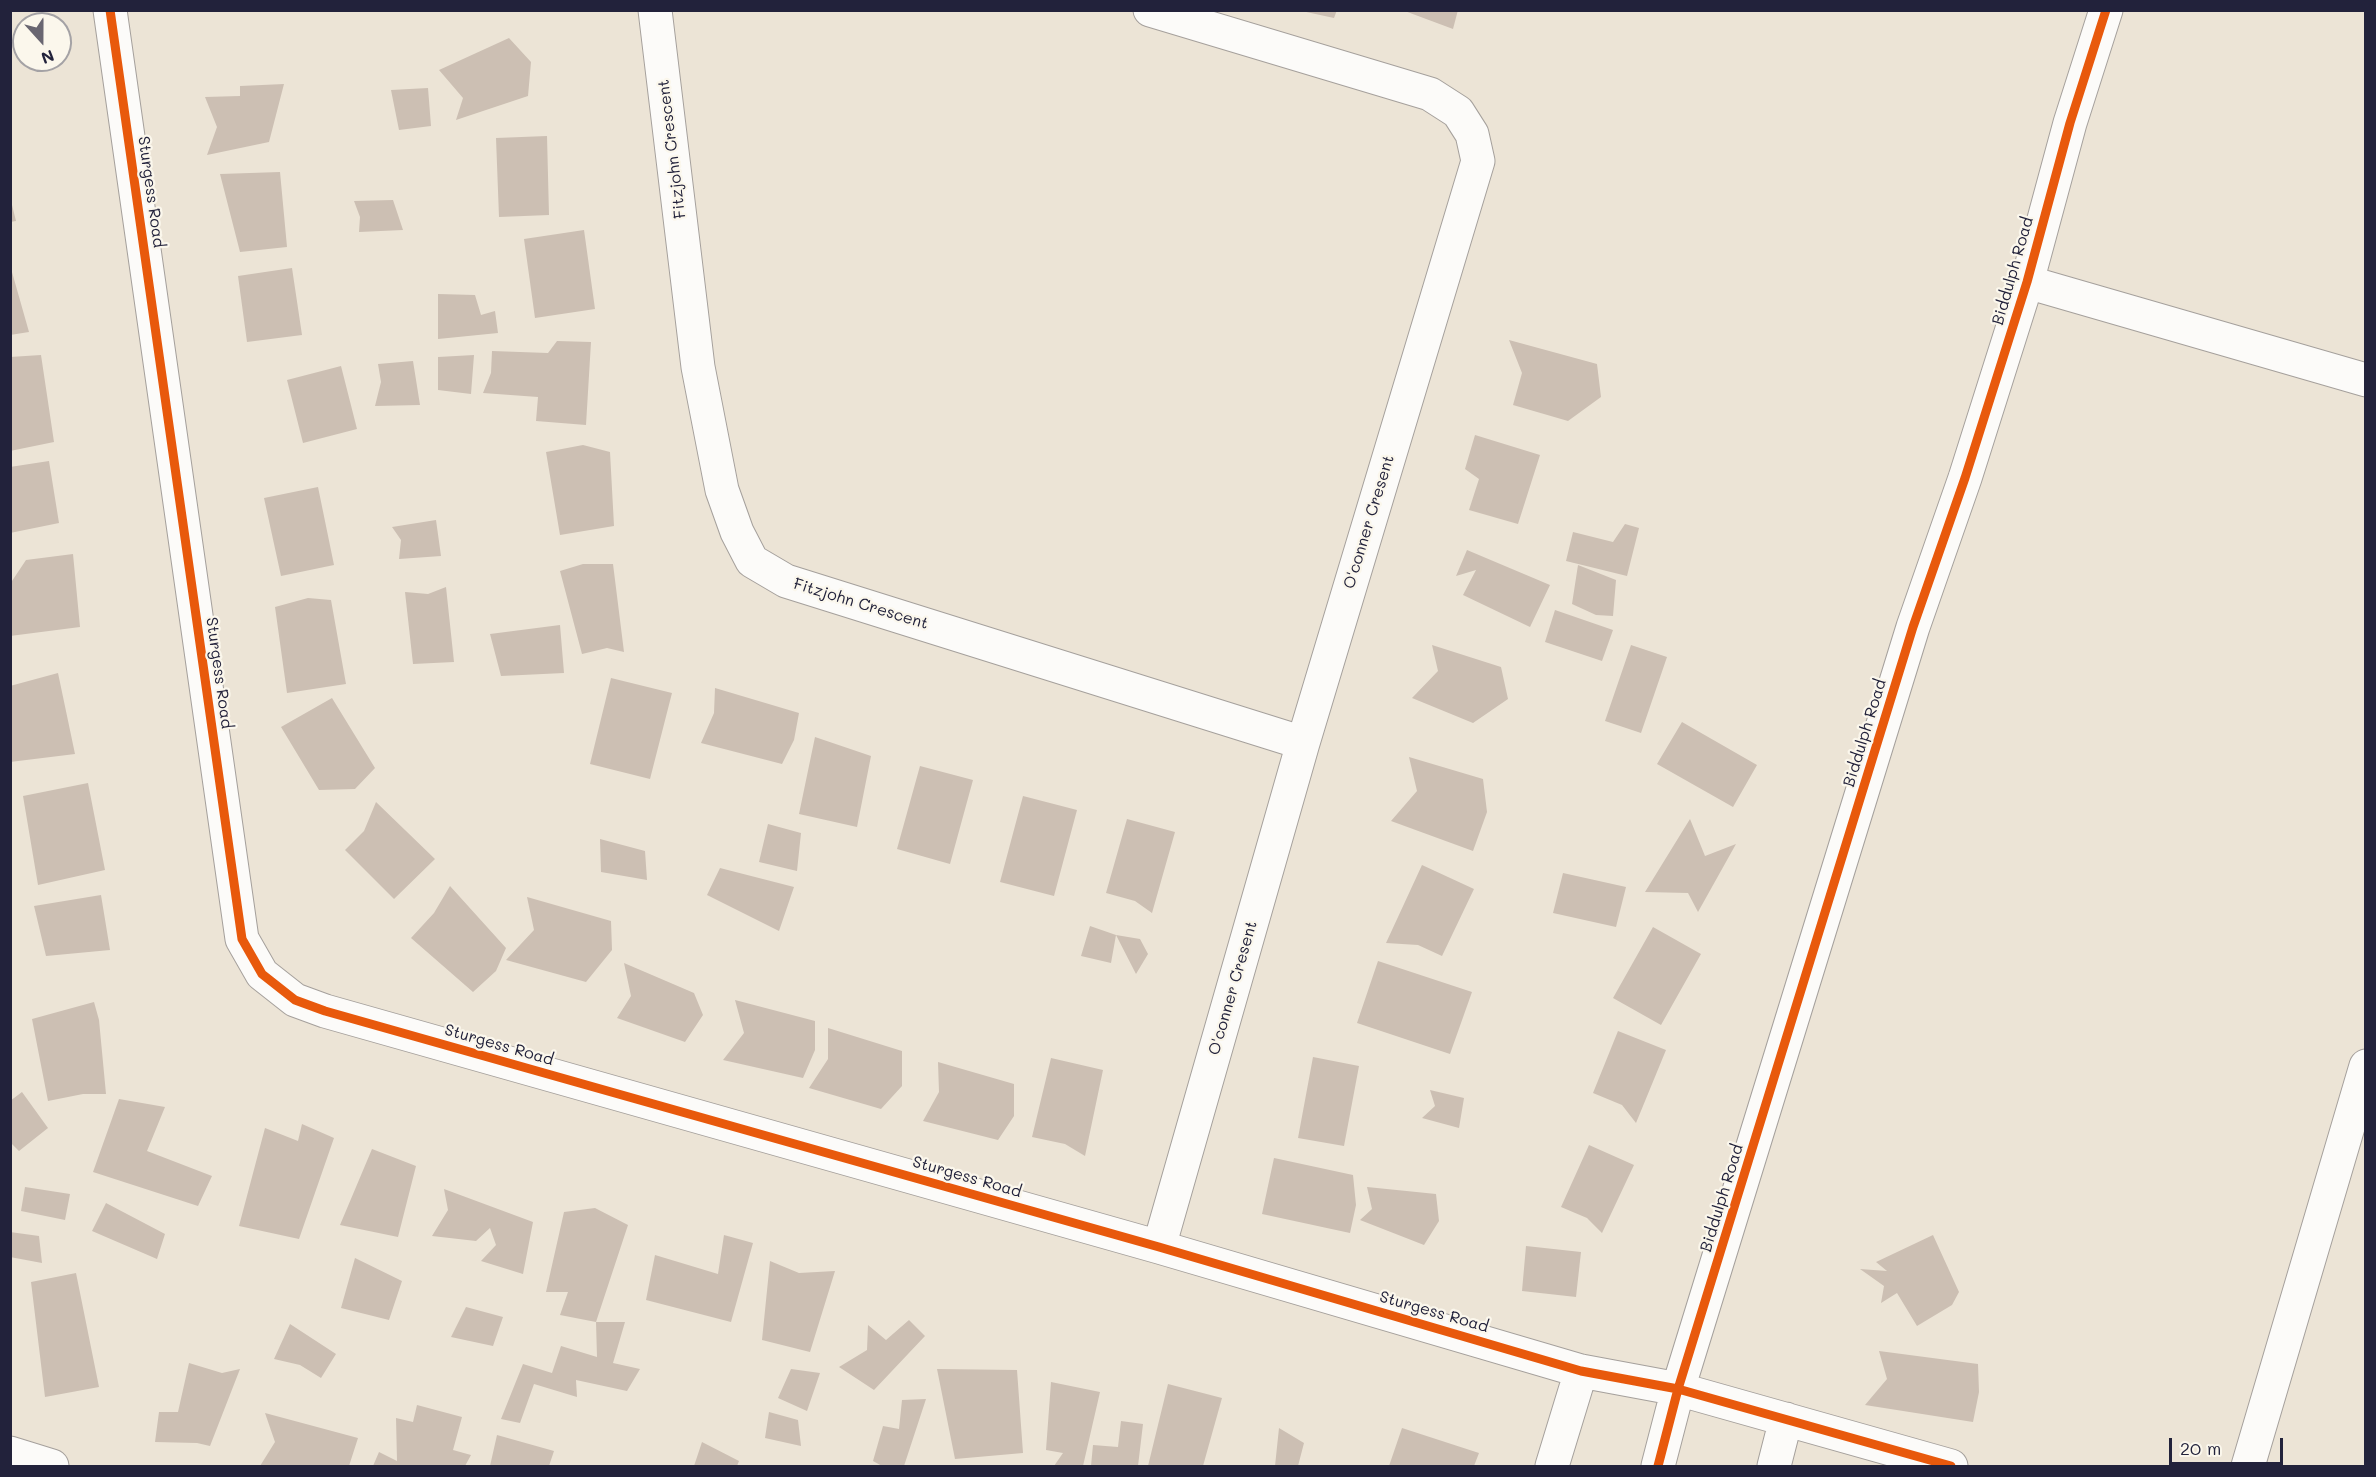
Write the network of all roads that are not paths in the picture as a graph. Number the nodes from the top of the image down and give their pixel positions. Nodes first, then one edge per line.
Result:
1 (110, 10) edge
2 (655, 10) edge
3 (1150, 10) edge
4 (2106, 10) edge
5 (2027, 282) junction
6 (2366, 380) edge
7 (1303, 743) junction
8 (2366, 1066) edge
9 (1159, 1247) junction
10 (1581, 1371) junction
11 (1678, 1389) junction
12 (1786, 1419) junction
13 (10, 1453) edge
14 (52, 1467) edge
15 (1552, 1467) edge
16 (1658, 1467) edge
17 (1774, 1467) edge
18 (1951, 1467) edge
19 (2248, 1467) edge

1 - 9 street, Sturgess Road
2 - 7 street, Fitzjohn Crescent
3 - 7 street, O'conner Cresent
4 - 5 street, Biddulph Road
5 - 6 street
5 - 11 street, Biddulph Road
7 - 9 street, O'conner Cresent
8 - 19 street
9 - 10 street, Sturgess Road
10 - 11 street, Sturgess Road
10 - 15 street
11 - 12 street, Sturgess Road
11 - 16 street, Biddulph Road
12 - 17 street
12 - 18 street, Sturgess Road
13 - 14 street

